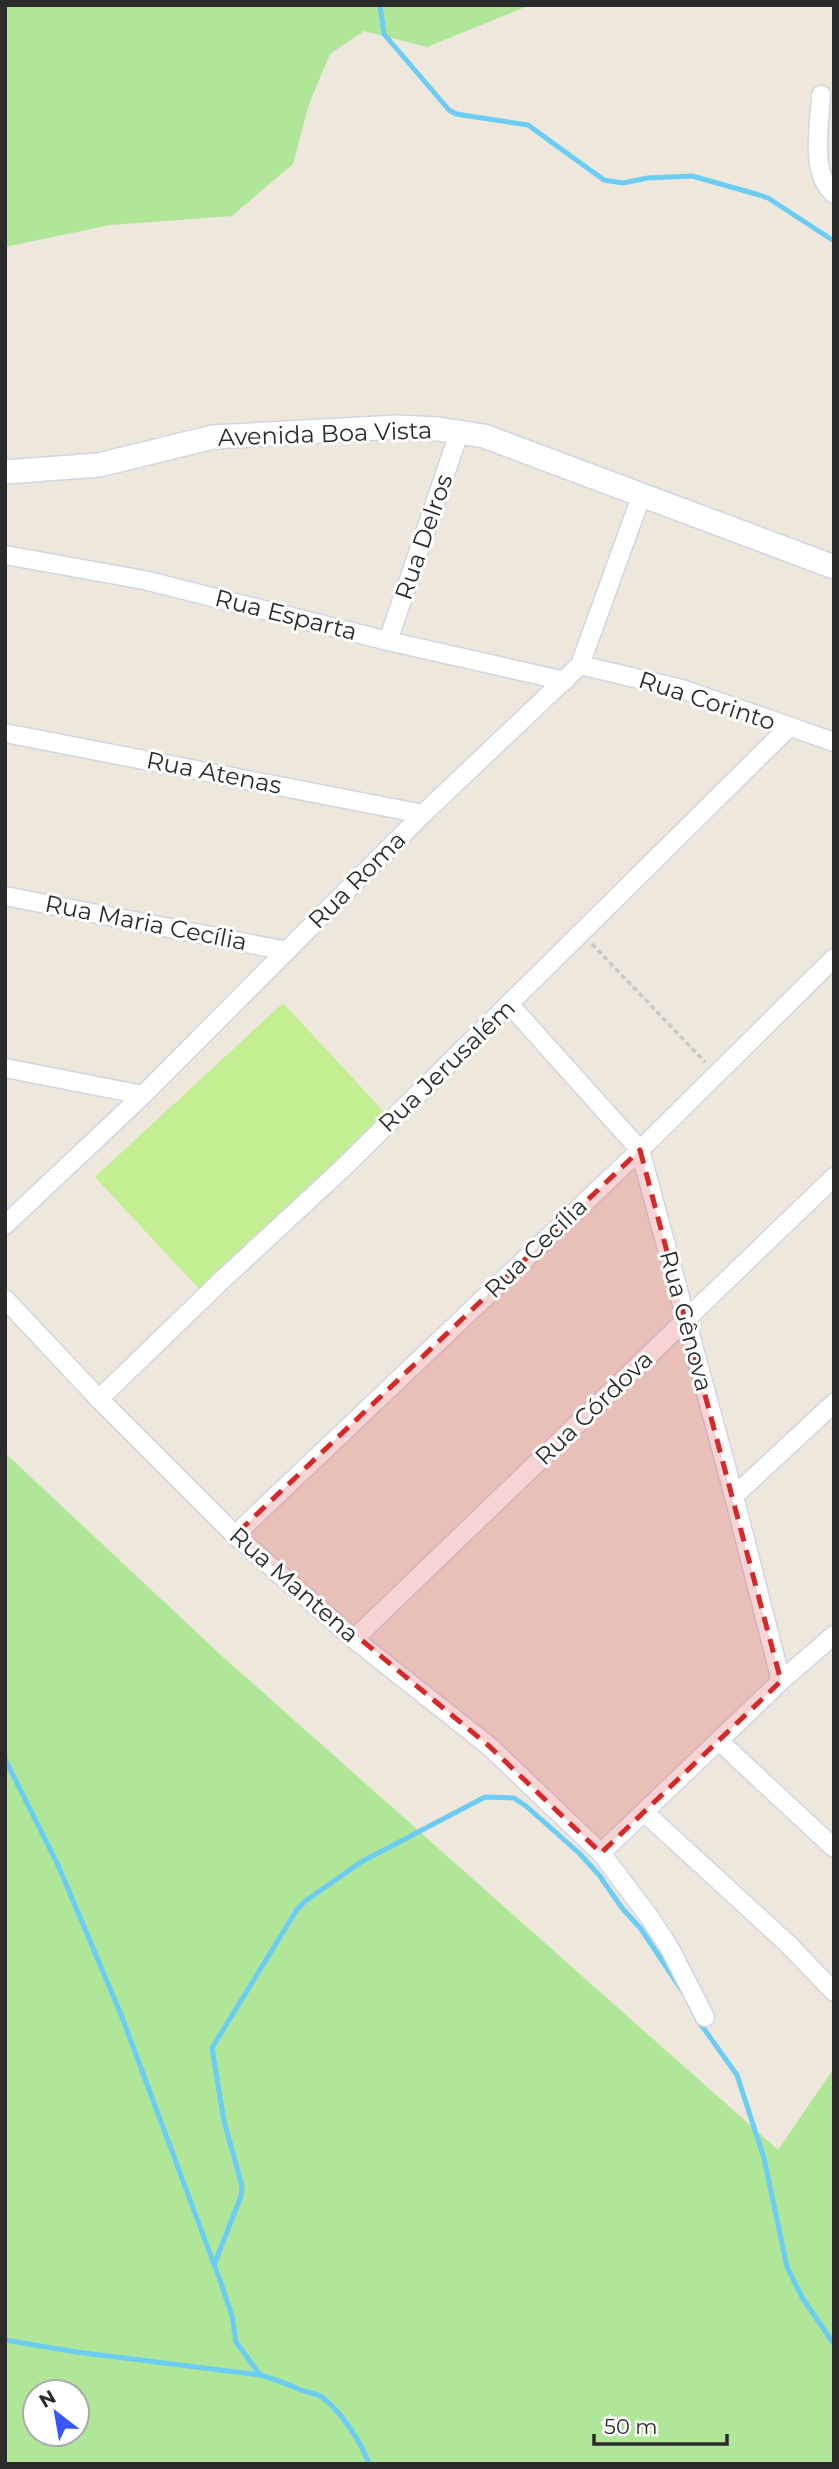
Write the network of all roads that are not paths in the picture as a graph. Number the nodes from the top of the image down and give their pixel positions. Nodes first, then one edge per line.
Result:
1 (821, 95) dead end
2 (834, 194) edge
3 (459, 433) junction
4 (5, 472) edge
5 (642, 494) junction
6 (5, 555) edge
7 (834, 567) edge
8 (388, 641) junction
9 (580, 665) junction
10 (565, 681) junction
11 (789, 727) junction
12 (5, 733) edge
13 (834, 742) edge
14 (423, 814) junction
15 (5, 896) edge
16 (287, 951) junction
17 (834, 958) edge
18 (510, 1005) junction
19 (5, 1068) edge
20 (143, 1095) junction
21 (640, 1150) junction
22 (834, 1177) edge
23 (5, 1225) edge
24 (5, 1298) edge
25 (686, 1320) junction
26 (99, 1399) junction
27 (834, 1403) edge
28 (734, 1496) junction
29 (235, 1535) junction
30 (834, 1635) edge
31 (354, 1639) junction
32 (782, 1681) junction
33 (719, 1741) junction
34 (644, 1812) junction
35 (834, 1848) edge
36 (601, 1853) junction
37 (834, 1992) edge
38 (705, 2017) dead end

1 - 2 street
3 - 4 street, Avenida Boa Vista
3 - 5 street, Avenida Boa Vista
3 - 8 street, Rua Delros
5 - 7 street, Avenida Boa Vista
5 - 9 street, Rua Roma
6 - 8 street, Rua Esparta
8 - 10 street, Rua Esparta
9 - 10 street, Rua Roma
9 - 11 street, Rua Corinto
10 - 14 street, Rua Roma
11 - 13 street, Rua Corinto
11 - 18 street, Rua Jerusalém
12 - 14 street, Rua Atenas
14 - 16 street, Rua Roma
15 - 16 street, Rua Maria Cecília
16 - 20 street, Rua Roma
17 - 21 street, Rua Cecília
18 - 21 street, Rua Gênova
18 - 26 street, Rua Jerusalém
19 - 20 street
20 - 23 street, Rua Roma
21 - 25 street, Rua Gênova
21 - 29 street, Rua Cecília
22 - 25 street, Rua Córdova
24 - 26 street, Rua Mantena
25 - 28 street, Rua Gênova
25 - 31 street, Rua Córdova
26 - 29 street, Rua Mantena
27 - 28 street
28 - 32 street, Rua Gênova
29 - 31 street, Rua Mantena
30 - 32 street
31 - 36 street, Rua Mantena
32 - 33 street
33 - 34 street
33 - 35 street
34 - 36 street
34 - 37 street
36 - 38 street, Rua Mantena

